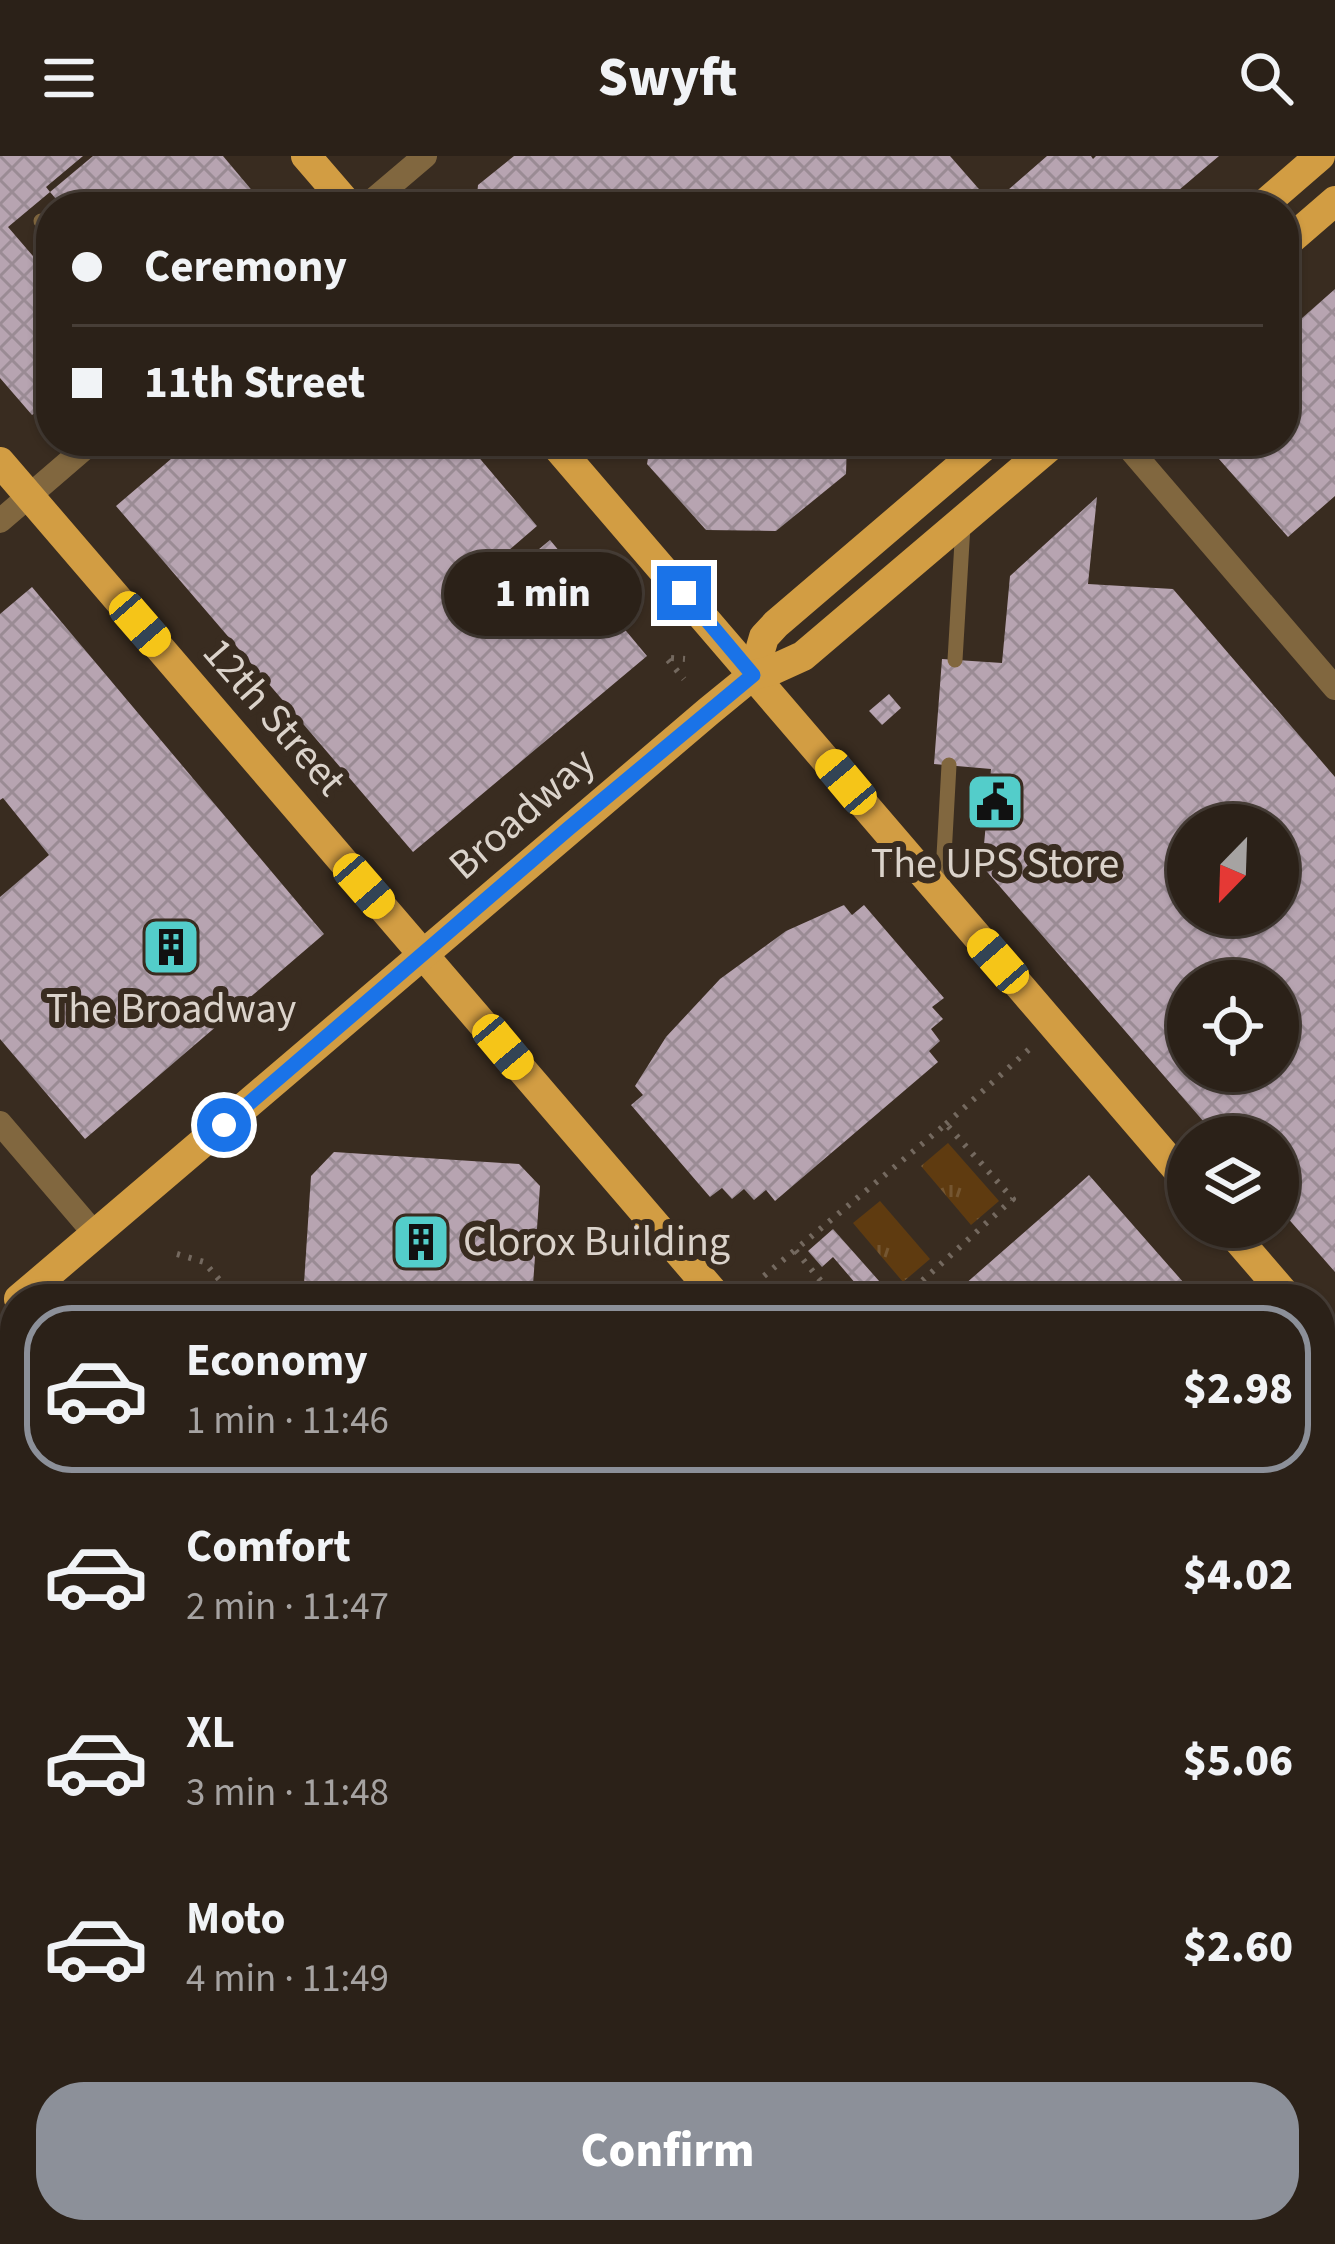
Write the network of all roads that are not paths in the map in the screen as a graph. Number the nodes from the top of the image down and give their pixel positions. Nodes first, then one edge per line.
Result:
1 (306, 156) edge
2 (425, 156) edge
3 (1320, 156) edge
4 (337, 192) edge
5 (383, 192) edge
6 (1278, 192) edge
7 (1335, 201) edge
8 (1299, 232) edge
9 (76, 456) edge
10 (565, 456) edge
11 (972, 456) edge
12 (1039, 456) edge
13 (1136, 456) edge
14 (0, 462) edge
15 (29, 496) junction
16 (0, 521) edge
17 (963, 521) junction
18 (955, 660) dead end
19 (753, 675) junction
20 (1335, 688) edge
21 (949, 765) dead end
22 (942, 895) junction
23 (424, 955) junction
24 (0, 1123) edge
25 (1167, 1158) edge
26 (95, 1234) junction
27 (1245, 1248) edge
28 (36, 1284) edge
29 (706, 1284) edge
30 (1276, 1284) edge

1 - 4 main road
2 - 5 street
3 - 6 main road
7 - 8 main road
9 - 15 street
10 - 19 main road
11 - 19 main road, Broadway
12 - 17 main road, Broadway
13 - 20 street
14 - 15 main road, 12th Street
15 - 16 street
15 - 23 main road, 12th Street
17 - 18 lane
17 - 19 main road, Broadway
19 - 22 main road
19 - 23 main road, Broadway
21 - 22 lane
22 - 25 main road
23 - 26 main road, Broadway
23 - 29 main road, 12th Street
24 - 26 street
26 - 28 main road, Broadway
27 - 30 main road

